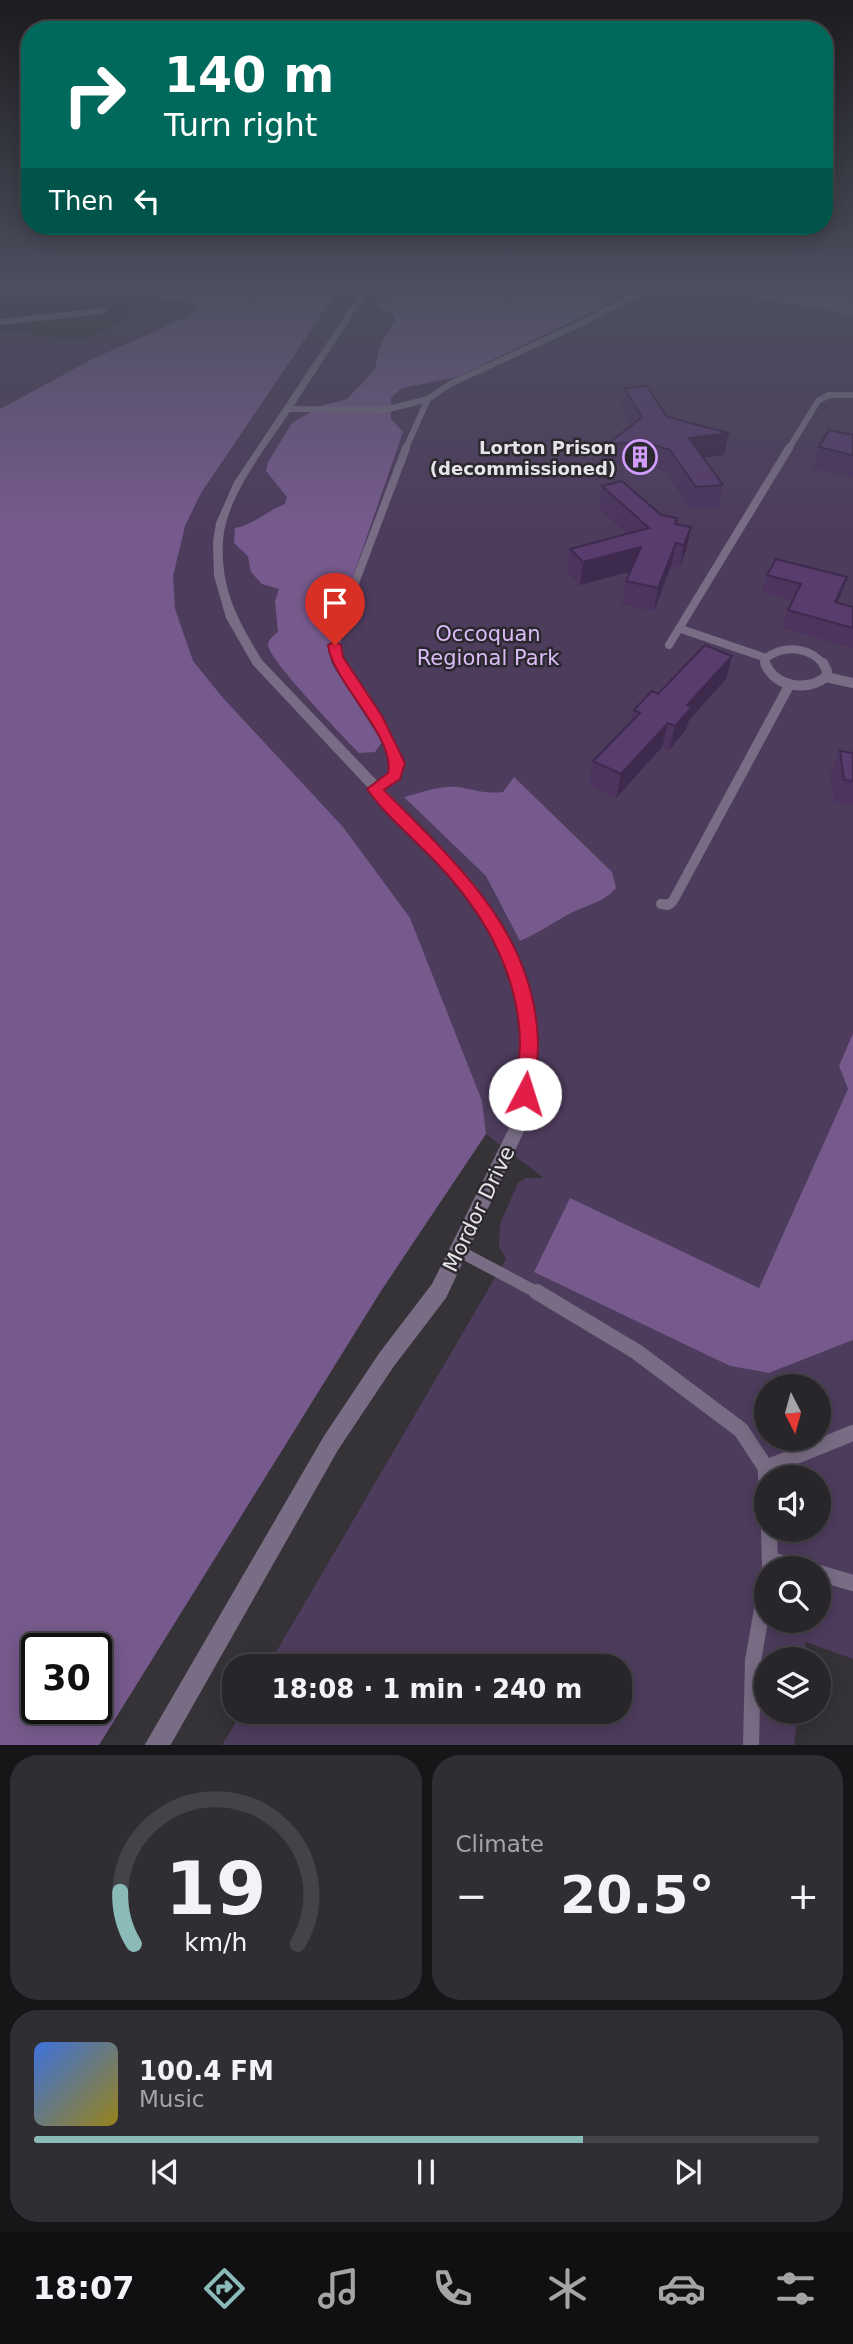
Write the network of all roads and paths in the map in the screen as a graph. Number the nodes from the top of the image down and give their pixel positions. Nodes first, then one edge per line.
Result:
1 (318, 362) edge
2 (497, 362) edge
3 (853, 395) edge
4 (428, 399) junction
5 (287, 409) junction
6 (681, 629) junction
7 (669, 645) dead end
8 (766, 658) junction
9 (826, 677) junction
10 (853, 683) edge
11 (790, 684) junction
12 (375, 789) junction
13 (661, 904) dead end
14 (458, 1251) junction
15 (853, 1433) edge
16 (761, 1465) edge
17 (783, 1465) edge
18 (831, 1577) edge
19 (853, 1583) edge
20 (758, 1633) edge
21 (156, 1745) edge
22 (751, 1745) edge

1 - 5 street, Mordor Drive
2 - 4 lane
3 - 6 lane
4 - 5 lane
4 - 12 lane
5 - 12 street, Mordor Drive
6 - 7 lane
6 - 8 lane
8 - 9 lane
8 - 11 lane
9 - 10 lane
9 - 11 lane
11 - 13 lane
12 - 14 street, Mordor Drive
14 - 16 lane
14 - 21 street, Mordor Drive
15 - 17 lane
18 - 19 lane
20 - 22 lane

